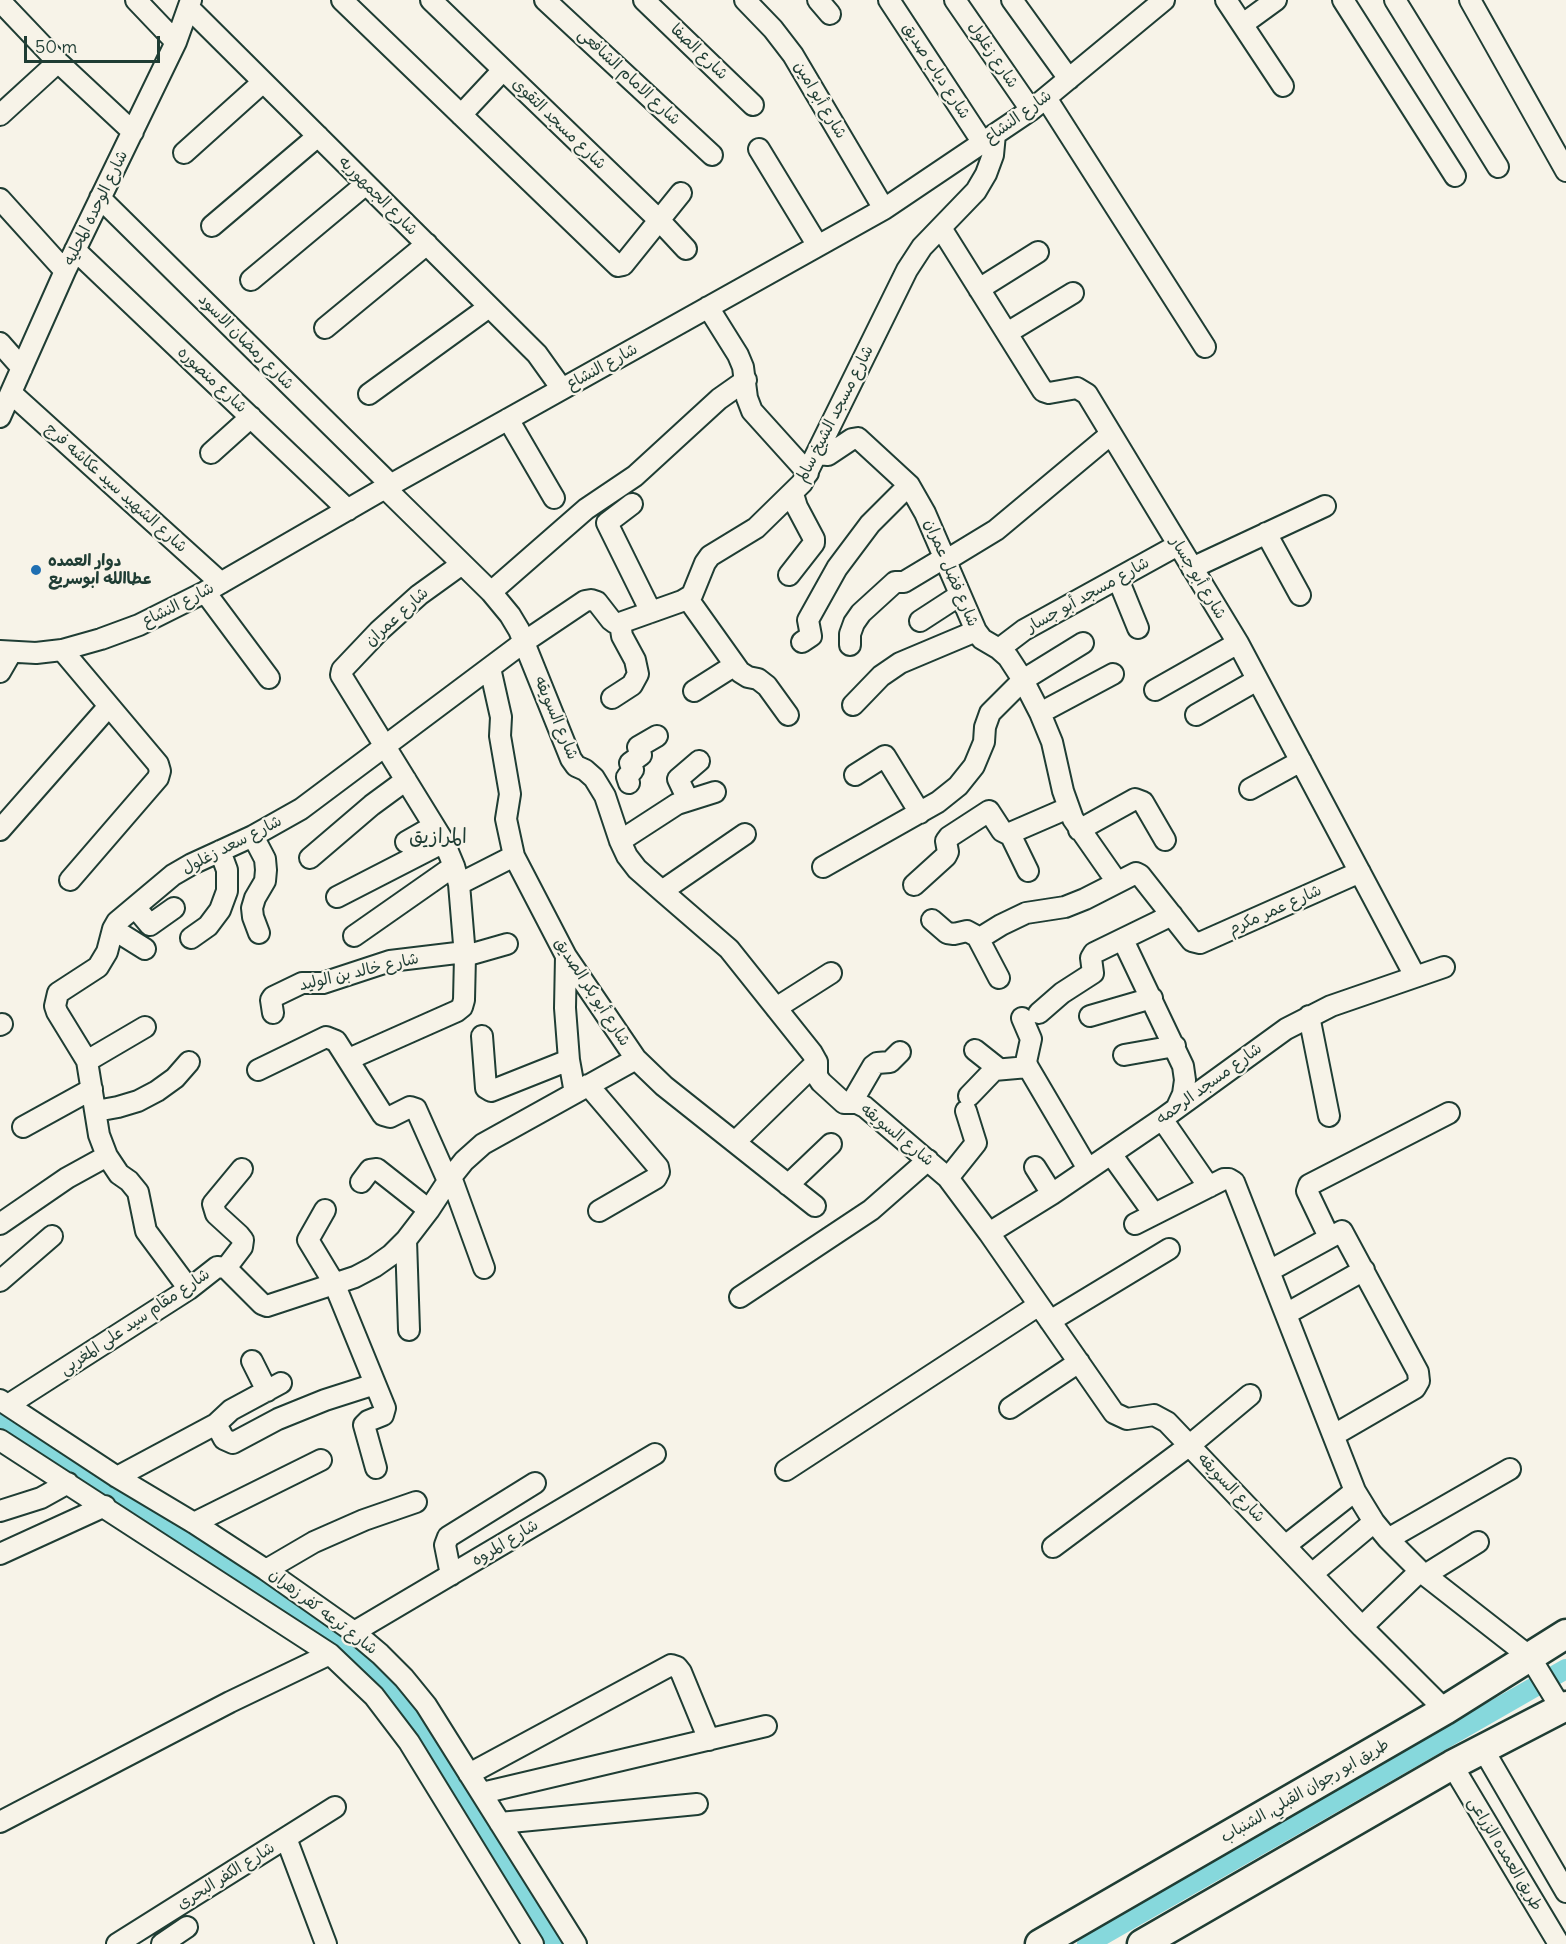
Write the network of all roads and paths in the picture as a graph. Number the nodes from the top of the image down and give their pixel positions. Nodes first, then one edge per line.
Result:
1 (0, 0) edge
2 (135, 0) edge
3 (342, 0) edge
4 (431, 0) edge
5 (545, 0) edge
6 (644, 0) edge
7 (745, 0) edge
8 (889, 0) edge
9 (955, 0) edge
10 (1012, 0) edge
11 (1226, 0) edge
12 (1276, 0) edge
13 (1343, 0) edge
14 (1395, 0) edge
15 (1470, 0) edge
16 (1158, 2) edge
17 (190, 4) edge
18 (1243, 24) junction
19 (176, 42) junction
20 (58, 62) junction
21 (503, 70) junction
22 (1069, 79) junction
23 (263, 82) junction
24 (1283, 86) dead end
25 (1038, 104) junction
26 (753, 105) dead end
27 (0, 115) edge
28 (460, 115) junction
29 (133, 132) junction
30 (318, 136) junction
31 (989, 138) junction
32 (759, 149) dead end
33 (184, 153) dead end
34 (712, 155) dead end
35 (1498, 167) dead end
36 (1566, 171) edge
37 (1455, 176) dead end
38 (366, 184) junction
39 (681, 193) dead end
40 (100, 198) junction
41 (0, 199) edge
42 (884, 209) junction
43 (659, 220) junction
44 (212, 226) dead end
45 (941, 228) junction
46 (427, 244) junction
47 (818, 246) junction
48 (686, 249) dead end
49 (75, 250) junction
50 (1038, 252) dead end
51 (65, 271) junction
52 (251, 280) dead end
53 (979, 289) junction
54 (1073, 293) dead end
55 (489, 307) junction
56 (708, 307) junction
57 (325, 328) dead end
58 (1007, 333) junction
59 (0, 343) edge
60 (1205, 347) dead end
61 (22, 368) junction
62 (746, 380) junction
63 (561, 389) junction
64 (369, 394) dead end
65 (3, 408) edge
66 (251, 417) junction
67 (508, 419) junction
68 (1111, 434) junction
69 (211, 453) dead end
70 (817, 454) junction
71 (807, 473) junction
72 (909, 485) junction
73 (388, 487) junction
74 (793, 494) junction
75 (554, 498) dead end
76 (632, 504) dead end
77 (1325, 506) dead end
78 (348, 510) junction
79 (1266, 533) junction
80 (1178, 545) junction
81 (944, 559) junction
82 (462, 564) junction
83 (1192, 568) junction
84 (789, 575) dead end
85 (1118, 579) junction
86 (213, 588) junction
87 (491, 592) junction
88 (960, 595) junction
89 (1300, 595) dead end
90 (688, 599) junction
91 (651, 612) junction
92 (920, 621) dead end
93 (620, 623) junction
94 (1138, 628) dead end
95 (976, 631) junction
96 (524, 642) junction
97 (802, 642) dead end
98 (1083, 643) dead end
99 (1238, 643) junction
100 (849, 645) dead end
101 (999, 649) junction
102 (62, 650) junction
103 (5, 652) edge
104 (735, 665) junction
105 (490, 668) junction
106 (0, 672) edge
107 (1113, 674) dead end
108 (269, 678) dead end
109 (1023, 680) junction
110 (1257, 680) junction
111 (1155, 690) dead end
112 (694, 691) dead end
113 (612, 698) dead end
114 (853, 705) dead end
115 (109, 706) junction
116 (1040, 713) junction
117 (1196, 715) dead end
118 (788, 716) dead end
119 (657, 736) dead end
120 (384, 746) junction
121 (699, 761) dead end
122 (1300, 761) junction
123 (650, 772) dead end
124 (855, 775) dead end
125 (406, 780) junction
126 (629, 783) junction
127 (1250, 789) dead end
128 (715, 792) dead end
129 (605, 795) junction
130 (688, 800) junction
131 (1068, 808) junction
132 (920, 813) junction
133 (0, 830) edge
134 (1079, 830) junction
135 (439, 834) junction
136 (745, 834) dead end
137 (1010, 834) junction
138 (253, 836) junction
139 (620, 840) junction
140 (1165, 840) dead end
141 (406, 842) dead end
142 (220, 851) junction
143 (514, 856) junction
144 (310, 858) dead end
145 (823, 867) dead end
146 (1028, 871) dead end
147 (1360, 872) junction
148 (457, 875) junction
149 (70, 880) dead end
150 (1117, 882) junction
151 (914, 885) dead end
152 (662, 891) junction
153 (337, 897) dead end
154 (135, 907) junction
155 (174, 908) dead end
156 (1172, 915) junction
157 (932, 920) dead end
158 (113, 929) junction
159 (259, 933) dead end
160 (354, 936) dead end
161 (191, 938) dead end
162 (978, 938) junction
163 (1123, 940) junction
164 (507, 944) dead end
165 (145, 949) dead end
166 (465, 954) junction
167 (566, 956) junction
168 (1444, 967) dead end
169 (831, 973) dead end
170 (1415, 976) junction
171 (999, 978) dead end
172 (1152, 998) junction
173 (776, 1008) junction
174 (273, 1013) dead end
175 (1309, 1016) junction
176 (1090, 1017) dead end
177 (145, 1027) dead end
178 (482, 1036) dead end
179 (1175, 1046) junction
180 (975, 1050) dead end
181 (900, 1052) dead end
182 (1124, 1055) dead end
183 (349, 1059) junction
184 (636, 1059) junction
185 (569, 1060) junction
186 (87, 1061) junction
187 (189, 1062) dead end
188 (817, 1062) junction
189 (1028, 1067) junction
190 (999, 1069) junction
191 (258, 1070) dead end
192 (92, 1089) junction
193 (581, 1089) junction
194 (852, 1102) junction
195 (96, 1111) junction
196 (1170, 1113) junction
197 (1449, 1113) dead end
198 (1329, 1116) dead end
199 (23, 1127) dead end
200 (735, 1143) junction
201 (831, 1144) dead end
202 (1111, 1154) junction
203 (107, 1156) junction
204 (928, 1160) junction
205 (1035, 1167) dead end
206 (242, 1169) dead end
207 (1088, 1169) junction
208 (948, 1178) junction
209 (449, 1179) junction
210 (361, 1182) dead end
211 (788, 1185) junction
212 (1209, 1186) junction
213 (1052, 1194) junction
214 (815, 1206) dead end
215 (325, 1210) dead end
216 (429, 1210) junction
217 (599, 1211) dead end
218 (1154, 1214) junction
219 (0, 1224) edge
220 (1135, 1224) dead end
221 (989, 1233) junction
222 (52, 1236) dead end
223 (1329, 1238) junction
224 (406, 1240) junction
225 (1170, 1249) dead end
226 (226, 1268) junction
227 (484, 1268) dead end
228 (1364, 1270) junction
229 (1269, 1271) junction
230 (0, 1281) edge
231 (334, 1283) junction
232 (189, 1289) junction
233 (740, 1297) dead end
234 (1045, 1313) junction
235 (1286, 1314) junction
236 (410, 1330) dead end
237 (252, 1361) dead end
238 (1079, 1362) junction
239 (375, 1384) junction
240 (1250, 1395) dead end
241 (4, 1402) edge
242 (1010, 1408) dead end
243 (216, 1424) junction
244 (1334, 1435) junction
245 (0, 1440) edge
246 (1190, 1445) junction
247 (655, 1454) dead end
248 (321, 1460) dead end
249 (376, 1468) dead end
250 (1510, 1469) dead end
251 (786, 1470) dead end
252 (117, 1477) junction
253 (68, 1483) junction
254 (535, 1483) dead end
255 (1355, 1491) junction
256 (416, 1502) dead end
257 (105, 1506) junction
258 (0, 1511) edge
259 (1374, 1521) junction
260 (194, 1522) junction
261 (1388, 1539) junction
262 (1478, 1542) dead end
263 (1285, 1546) junction
264 (1053, 1547) dead end
265 (0, 1554) edge
266 (266, 1570) junction
267 (1423, 1573) junction
268 (1312, 1574) junction
269 (451, 1575) junction
270 (1362, 1627) junction
271 (354, 1632) junction
272 (1566, 1634) edge
273 (330, 1654) junction
274 (1532, 1661) junction
275 (1560, 1703) edge
276 (1445, 1710) junction
277 (766, 1726) dead end
278 (709, 1740) junction
279 (1483, 1749) junction
280 (1452, 1764) junction
281 (469, 1774) junction
282 (482, 1793) junction
283 (698, 1804) dead end
284 (335, 1807) dead end
285 (0, 1822) edge
286 (500, 1823) junction
287 (286, 1838) junction
288 (1566, 1892) edge
289 (187, 1927) dead end
290 (117, 1944) edge
291 (162, 1944) edge
292 (326, 1944) edge
293 (533, 1944) edge
294 (576, 1944) edge
295 (1040, 1944) edge
296 (1142, 1944) edge
297 (1559, 1944) edge

1 - 20 street
2 - 19 street
3 - 28 street
4 - 21 street, شارع مسجد التقوى
5 - 34 street, شارع الامام الشافعى
6 - 26 street, شارع الصفا
7 - 42 street, شارع أبو امين
8 - 31 street, شارع دياب صديق
9 - 25 street, شارع زغلول
10 - 22 street
11 - 18 street
12 - 18 street
13 - 37 street
14 - 35 street
15 - 36 street
16 - 22 street, شارع النشاع
17 - 19 street, شارع الوحده المحليه
17 - 23 street, شارع الجمهوريه
18 - 24 street
19 - 29 street, شارع الوحده المحليه
20 - 27 street
20 - 29 street
21 - 28 street
21 - 43 street, شارع مسجد التقوى
22 - 25 street, شارع النشاع
23 - 30 street, شارع الجمهوريه
23 - 33 street
25 - 31 street, شارع النشاع
25 - 60 street, شارع زغلول
28 - 43 street
29 - 40 street, شارع الوحده المحليه
30 - 38 street, شارع الجمهوريه
30 - 44 street
31 - 42 street, شارع النشاع
31 - 45 street, شارع مسجد الشيخ سالم
32 - 47 street
38 - 46 street, شارع الجمهوريه
38 - 52 street
39 - 43 street
40 - 49 street, شارع الوحده المحليه
40 - 73 street, شارع رمضان الاسود
41 - 51 street
42 - 47 street, شارع النشاع
43 - 48 street, شارع مسجد التقوى
45 - 53 street, شارع أبو جسار
45 - 70 street, شارع مسجد الشيخ سالم
46 - 55 street, شارع الجمهوريه
46 - 57 street
47 - 56 street, شارع النشاع
49 - 51 street, شارع الوحده المحليه
49 - 66 street, شارع منصوره
50 - 53 street
51 - 61 street, شارع الوحده المحليه
53 - 58 street, شارع أبو جسار
54 - 58 street
55 - 63 street, شارع الجمهوريه
55 - 64 street
56 - 62 street
56 - 63 street, شارع النشاع
58 - 68 street, شارع أبو جسار
59 - 61 street
61 - 65 street, شارع الوحده المحليه
62 - 71 street
62 - 87 street
63 - 67 street, شارع النشاع
65 - 86 street, شارع الشهيد سيد عكاشه فرج
66 - 69 street
66 - 78 street, شارع منصوره
67 - 73 street, شارع النشاع
67 - 75 street
68 - 80 street, شارع أبو جسار
68 - 81 street
70 - 71 street, شارع مسجد الشيخ سالم
70 - 72 street, شارع فضل عمران
71 - 74 street, شارع مسجد الشيخ سالم
72 - 81 street, شارع فضل عمران
72 - 97 street
73 - 78 street, شارع النشاع
73 - 82 street, شارع السويقه
74 - 84 street
74 - 90 street, شارع مسجد الشيخ سالم
76 - 91 street
77 - 79 street
78 - 86 street, شارع النشاع
79 - 83 street
79 - 89 street
80 - 83 street, شارع أبو جسار
80 - 85 street, شارع مسجد أبو جسار
81 - 88 street, شارع فضل عمران
81 - 100 street
82 - 87 street, شارع السويقه
82 - 120 street, شارع عمران
83 - 99 street, شارع أبو جسار
85 - 94 street
85 - 101 street, شارع مسجد أبو جسار
86 - 102 street, شارع النشاع
86 - 108 street, شارع الشهيد سيد عكاشه فرج
87 - 96 street, شارع السويقه
88 - 92 street
88 - 95 street, شارع فضل عمران
90 - 91 street
90 - 104 street
91 - 93 street
93 - 96 street
93 - 113 street
95 - 101 street, شارع فضل عمران
95 - 114 street
96 - 105 street, شارع سعد زغلول
96 - 129 street, شارع السويقه
98 - 109 street
99 - 110 street, شارع أبو جسار
99 - 111 street
101 - 109 street, شارع فضل عمران
102 - 103 street, شارع النشاع
102 - 115 street
103 - 106 street
104 - 112 street
104 - 118 street
105 - 120 street, شارع سعد زغلول
105 - 143 street, شارع أبو بكر الصديق
107 - 116 street
109 - 116 street, شارع فضل عمران
109 - 132 street
110 - 117 street
110 - 122 street, شارع أبو جسار
115 - 133 street
115 - 149 street
116 - 131 street, شارع فضل عمران
119 - 126 street
120 - 125 street
120 - 138 street, شارع سعد زغلول
121 - 130 street
122 - 127 street
122 - 147 street, شارع أبو جسار
123 - 126 street
124 - 132 street
125 - 135 street
125 - 144 street
126 - 129 street
128 - 130 street
129 - 139 street, شارع السويقه
130 - 139 street
131 - 134 street, شارع فضل عمران
131 - 137 street
132 - 145 street
134 - 140 street
134 - 150 street, شارع فضل عمران
135 - 141 street
135 - 148 street
135 - 153 street
136 - 152 street
137 - 146 street
137 - 151 street
138 - 142 street, شارع سعد زغلول
138 - 159 street
139 - 152 street, شارع السويقه
142 - 154 street, شارع سعد زغلول
142 - 161 street
143 - 148 street
143 - 167 street, شارع أبو بكر الصديق
147 - 156 street, شارع عمر مكرم
147 - 170 street, شارع أبو جسار
148 - 160 street
148 - 166 street
150 - 156 street
150 - 162 street
152 - 173 street, شارع السويقه
154 - 155 street
154 - 158 street, شارع سعد زغلول
156 - 163 street
157 - 162 street
158 - 165 street
158 - 186 street, شارع سعد زغلول
162 - 171 street
163 - 172 street
163 - 189 street
164 - 166 street
166 - 174 street, شارع خالد بن الوليد
166 - 183 street
167 - 184 street, شارع أبو بكر الصديق
167 - 185 street
168 - 170 street, شارع مسجد الرحمه
169 - 173 street
170 - 175 street, شارع مسجد الرحمه
172 - 176 street
172 - 179 street
173 - 188 street, شارع السويقه
175 - 196 street, شارع مسجد الرحمه
175 - 198 street
177 - 186 street
178 - 185 street
179 - 182 street
179 - 196 street
180 - 190 street
181 - 194 street
183 - 191 street
183 - 209 street
184 - 193 street, شارع مقام سيد على المغربى
184 - 200 street, شارع أبو بكر الصديق
185 - 193 street
186 - 192 street, شارع سعد زغلول
187 - 195 street
188 - 194 street, شارع السويقه
188 - 200 street
189 - 190 street
189 - 207 street
190 - 208 street
192 - 195 street, شارع سعد زغلول
192 - 199 street
193 - 209 street, شارع مقام سيد على المغربى
193 - 217 street
194 - 204 street, شارع السويقه
195 - 203 street, شارع سعد زغلول
196 - 202 street, شارع مسجد الرحمه
196 - 212 street
197 - 223 street
200 - 211 street, شارع أبو بكر الصديق
201 - 211 street
202 - 207 street, شارع مسجد الرحمه
202 - 218 street
203 - 219 street
203 - 232 street, شارع سعد زغلول
204 - 208 street, شارع السويقه
204 - 233 street
205 - 213 street
206 - 226 street
207 - 213 street, شارع مسجد الرحمه
208 - 221 street, شارع السويقه
209 - 216 street, شارع مقام سيد على المغربى
209 - 227 street
210 - 216 street
211 - 214 street, شارع أبو بكر الصديق
212 - 218 street
212 - 229 street
213 - 221 street, شارع مسجد الرحمه
215 - 231 street
216 - 224 street, شارع مقام سيد على المغربى
218 - 220 street
221 - 234 street, شارع السويقه
222 - 230 street
223 - 228 street
223 - 229 street
224 - 231 street, شارع مقام سيد على المغربى
224 - 236 street
225 - 234 street
226 - 231 street, شارع مقام سيد على المغربى
226 - 232 street, شارع مقام سيد على المغربى
228 - 235 street
228 - 244 street
229 - 235 street
231 - 239 street
232 - 241 street, شارع مقام سيد على المغربى
234 - 238 street, شارع السويقه
234 - 251 street
235 - 244 street
237 - 243 street
238 - 242 street
238 - 246 street, شارع السويقه
239 - 243 street
239 - 249 street
240 - 246 street
241 - 252 street, شارع ترعه كفر زهران
243 - 252 street
244 - 255 street
245 - 253 street, شارع ترعه كفر زهران
246 - 263 street, شارع السويقه
246 - 264 street
247 - 269 street, شارع المروه
248 - 260 street
250 - 261 street
252 - 260 street, شارع ترعه كفر زهران
253 - 257 street, شارع ترعه كفر زهران
253 - 258 street
254 - 269 street
255 - 259 street
255 - 263 street
256 - 266 street
257 - 265 street
257 - 273 street, شارع ترعه كفر زهران
259 - 261 street
259 - 268 street
260 - 266 street, شارع ترعه كفر زهران
261 - 267 street
262 - 267 street
263 - 268 street, شارع السويقه
266 - 271 street, شارع ترعه كفر زهران
267 - 270 street
267 - 274 street
268 - 270 street, شارع السويقه
269 - 271 street, شارع المروه
270 - 276 street, شارع السويقه
271 - 281 street, شارع ترعه كفر زهران
272 - 274 street, طريق ابو رجوان القبلي, الشنباب
273 - 285 street
273 - 293 street, شارع ترعه كفر زهران
274 - 275 street
274 - 276 street, طريق ابو رجوان القبلي, الشنباب
275 - 279 street
276 - 295 street, طريق ابو رجوان القبلي, الشنباب
277 - 278 street
278 - 281 street
278 - 282 street
279 - 280 street
279 - 288 street, طريق العمده الزراعى
280 - 296 street
280 - 297 street, طريق العمده الزراعى
281 - 282 street, شارع ترعه كفر زهران
282 - 286 street, شارع ترعه كفر زهران
283 - 286 street
284 - 287 street, شارع الكفر البحرى
286 - 294 street, شارع ترعه كفر زهران
287 - 290 street, شارع الكفر البحرى
287 - 292 street
289 - 291 street

